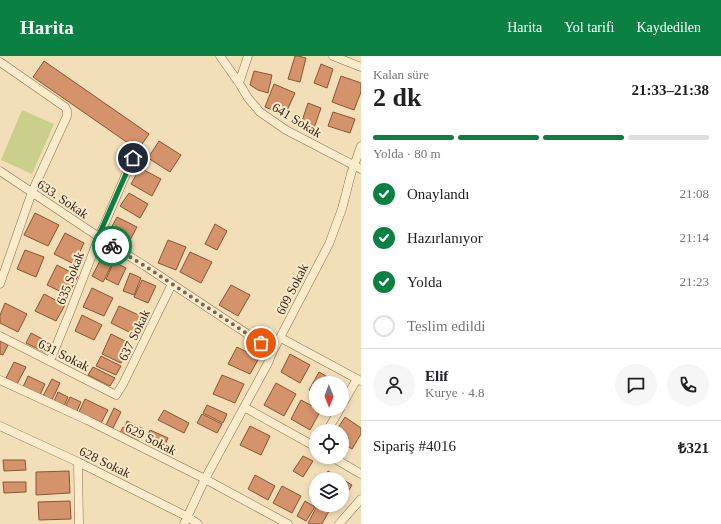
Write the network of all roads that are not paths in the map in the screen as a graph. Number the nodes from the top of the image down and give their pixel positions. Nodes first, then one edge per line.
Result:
1 (220, 56) edge
2 (248, 56) edge
3 (333, 56) edge
4 (0, 62) edge
5 (361, 67) edge
6 (239, 83) junction
7 (361, 146) edge
8 (133, 158) dead end
9 (358, 168) edge
10 (0, 171) edge
11 (32, 192) junction
12 (98, 237) junction
13 (0, 284) edge
14 (172, 284) junction
15 (0, 336) edge
16 (281, 338) junction
17 (273, 351) junction
18 (50, 361) junction
19 (0, 380) edge
20 (359, 380) edge
21 (116, 395) joint
22 (349, 395) edge
23 (244, 407) junction
24 (0, 426) edge
25 (309, 444) edge
26 (78, 462) junction
27 (344, 464) edge
28 (361, 474) edge
29 (205, 479) junction
30 (361, 499) edge
31 (186, 520) edge
32 (79, 524) edge
33 (198, 524) edge
34 (288, 524) edge
35 (339, 524) edge

1 - 6 street, 641 Sokak
2 - 6 street
3 - 5 street
4 - 11 street
6 - 9 street, 641 Sokak
7 - 9 street, 609 Sokak
8 - 12 street, 635 Sokak
9 - 16 street, 609 Sokak
10 - 11 street, 633. Sokak
11 - 12 street, 633. Sokak
11 - 13 street
12 - 14 street, 633. Sokak
12 - 18 street, 635 Sokak
14 - 17 street, 633. Sokak
14 - 21 street, 637 Sokak
15 - 18 street, 631 Sokak
16 - 17 street, 609 Sokak
16 - 20 street
17 - 23 street, 609 Sokak
18 - 21 street, 631 Sokak
19 - 29 street, 629 Sokak
20 - 22 street
23 - 25 street
23 - 29 street, 609 Sokak
24 - 26 street, 628 Sokak
26 - 31 street, 628 Sokak
26 - 32 street
27 - 28 street
29 - 31 street, 609 Sokak
29 - 34 street, 629 Sokak
30 - 35 street
31 - 33 street, 628 Sokak

